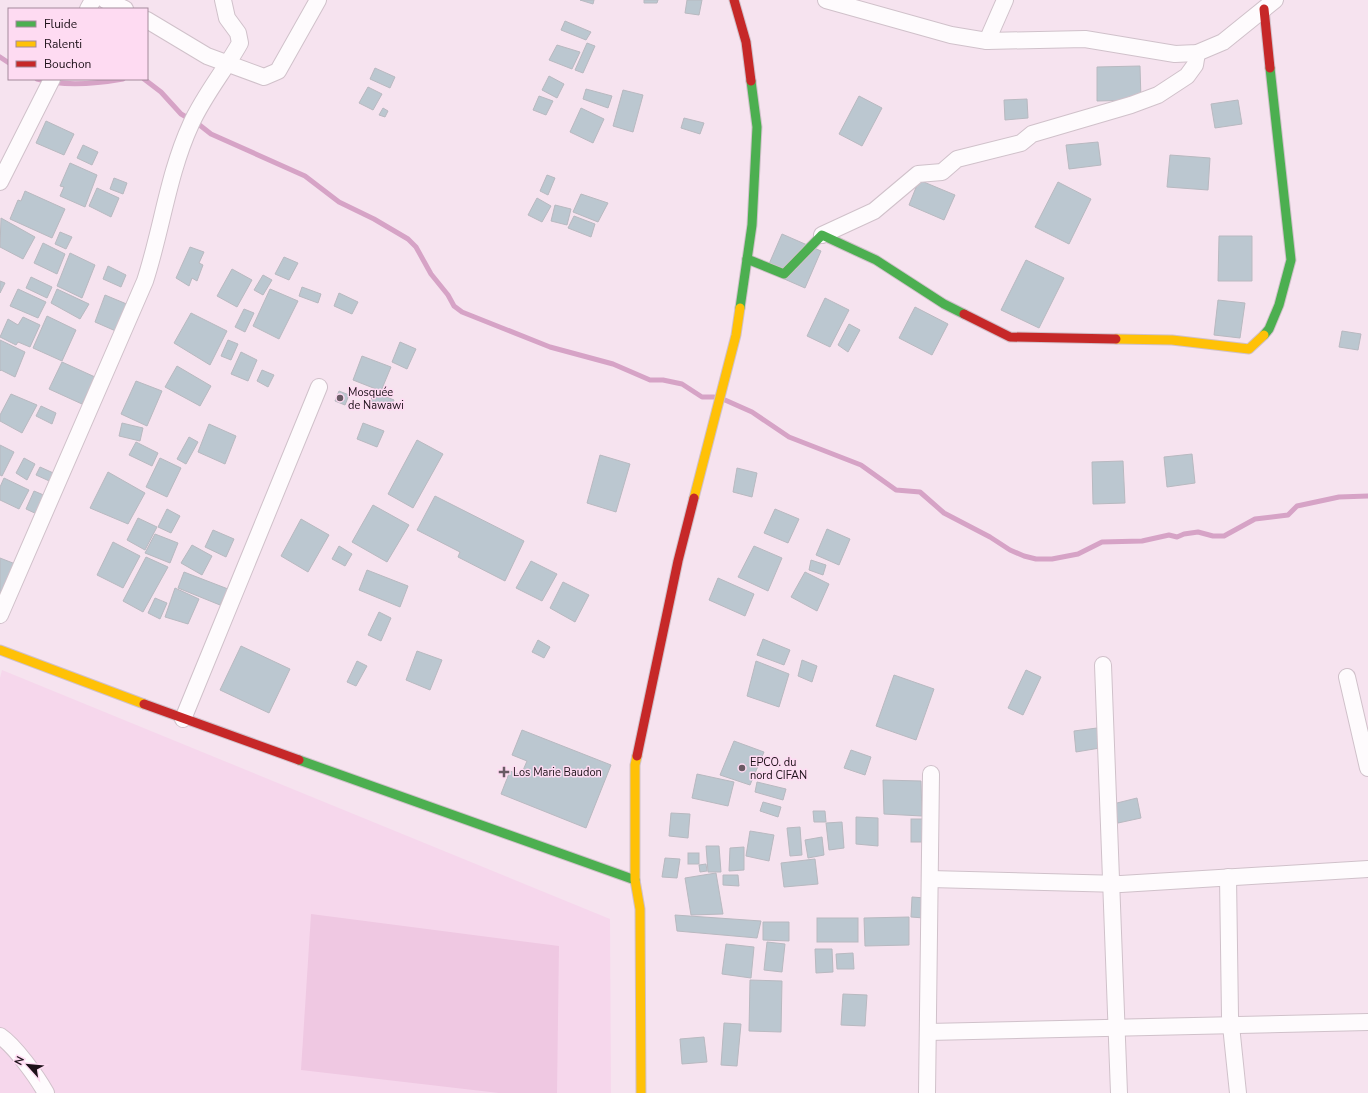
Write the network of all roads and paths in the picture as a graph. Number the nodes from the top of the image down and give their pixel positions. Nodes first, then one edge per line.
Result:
1 (105, 0) edge
2 (223, 0) edge
3 (318, 0) edge
4 (734, 0) edge
5 (826, 0) edge
6 (1005, 0) edge
7 (1270, 4) edge
8 (123, 8) edge
9 (148, 21) edge
10 (987, 40) junction
11 (1197, 53) junction
12 (229, 63) junction
13 (48, 85) edge
14 (0, 182) edge
15 (822, 235) junction
16 (747, 259) junction
17 (319, 387) dead end
18 (0, 615) edge
19 (0, 650) edge
20 (1103, 665) dead end
21 (1347, 678) dead end
22 (183, 719) junction
23 (1368, 768) edge
24 (931, 774) dead end
25 (1368, 869) edge
26 (1228, 877) junction
27 (930, 879) junction
28 (634, 880) junction
29 (1111, 884) junction
30 (1368, 1022) edge
31 (1231, 1025) junction
32 (1116, 1027) junction
33 (928, 1032) junction
34 (0, 1036) edge
35 (46, 1093) edge
36 (641, 1093) edge
37 (927, 1093) edge
38 (1119, 1093) edge
39 (1238, 1093) edge

1 - 8 street
2 - 12 street
3 - 12 street
4 - 16 street
5 - 10 street
6 - 10 street
7 - 11 street
7 - 15 street
9 - 12 street
10 - 11 street
11 - 15 street
12 - 18 street
13 - 14 street
15 - 16 street
16 - 28 street
17 - 22 street
19 - 22 street
20 - 29 street
21 - 23 street
22 - 28 street
24 - 27 street
25 - 26 street
26 - 29 street
26 - 31 street
27 - 29 street
27 - 33 street
28 - 36 street
29 - 32 street
30 - 31 street
31 - 32 street
31 - 39 street
32 - 33 street
32 - 38 street
33 - 37 street
34 - 35 street

